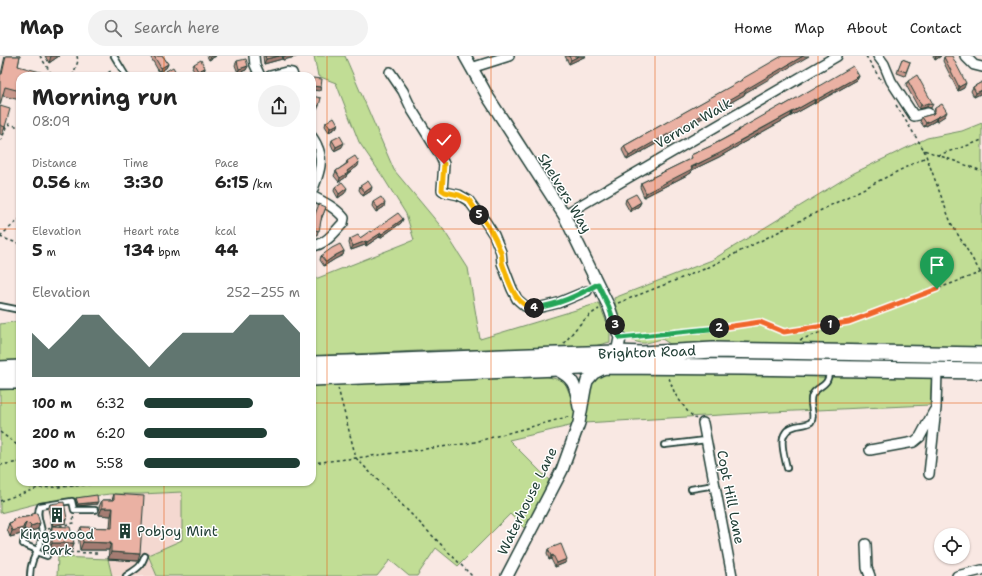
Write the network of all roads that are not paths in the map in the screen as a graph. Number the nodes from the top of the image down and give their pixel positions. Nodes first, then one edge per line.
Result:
1 (114, 56) edge
2 (254, 56) edge
3 (465, 56) edge
4 (509, 56) edge
5 (837, 56) edge
6 (878, 56) edge
7 (965, 56) edge
8 (982, 67) edge
9 (471, 68) junction
10 (124, 72) edge
11 (258, 72) edge
12 (390, 72) dead end
13 (928, 113) dead end
14 (316, 144) edge
15 (316, 180) edge
16 (316, 198) edge
17 (564, 215) junction
18 (316, 246) edge
19 (598, 284) junction
20 (587, 291) joint
21 (0, 306) edge
22 (16, 309) edge
23 (620, 338) junction
24 (617, 353) junction
25 (982, 354) edge
26 (645, 360) junction
27 (556, 362) junction
28 (316, 364) edge
29 (607, 366) junction
30 (0, 368) edge
31 (16, 368) edge
32 (829, 368) junction
33 (937, 370) junction
34 (982, 371) edge
35 (316, 378) edge
36 (0, 381) edge
37 (16, 381) edge
38 (936, 408) junction
39 (580, 415) junction
40 (703, 424) road end
41 (706, 440) junction
42 (664, 445) dead end
43 (870, 450) dead end
44 (787, 468) dead end
45 (929, 474) dead end
46 (715, 485) junction
47 (691, 489) dead end
48 (95, 510) dead end
49 (25, 533) edge
50 (866, 544) dead end
51 (37, 550) junction
52 (47, 556) dead end
53 (145, 556) dead end
54 (982, 570) edge
55 (30, 576) edge
56 (126, 576) edge
57 (507, 576) edge
58 (732, 576) edge
59 (870, 576) edge
60 (957, 576) edge

1 - 10 lane
2 - 11 street
3 - 9 street, Shelvers Way
4 - 9 street
5 - 17 street, Vernon Walk
6 - 13 street
7 - 8 street
9 - 17 street, Shelvers Way
12 - 20 street
14 - 15 street
16 - 18 street
17 - 19 street, Shelvers Way
19 - 20 lane
19 - 23 street, Shelvers Way
21 - 22 lane
23 - 24 street
23 - 26 street
24 - 26 highway, Brighton Road
24 - 27 highway, Brighton Road
25 - 26 highway, Brighton Road
26 - 29 highway, Brighton Road
26 - 32 highway, Brighton Road
27 - 28 highway, Brighton Road
27 - 29 highway, Brighton Road
27 - 35 highway, Brighton Road
27 - 39 street, Waterhouse Lane
29 - 39 street, Waterhouse Lane
30 - 31 highway
32 - 33 highway, Brighton Road
32 - 44 lane
33 - 34 highway, Brighton Road
33 - 38 street
36 - 37 highway
38 - 43 street
38 - 45 street
39 - 57 street, Waterhouse Lane
40 - 41 street, Copt Hill Lane
41 - 42 lane
41 - 46 street, Copt Hill Lane
46 - 47 lane
46 - 58 street, Copt Hill Lane
48 - 51 lane
49 - 51 lane
50 - 59 street
51 - 52 lane
51 - 55 lane
53 - 56 lane
54 - 60 street

